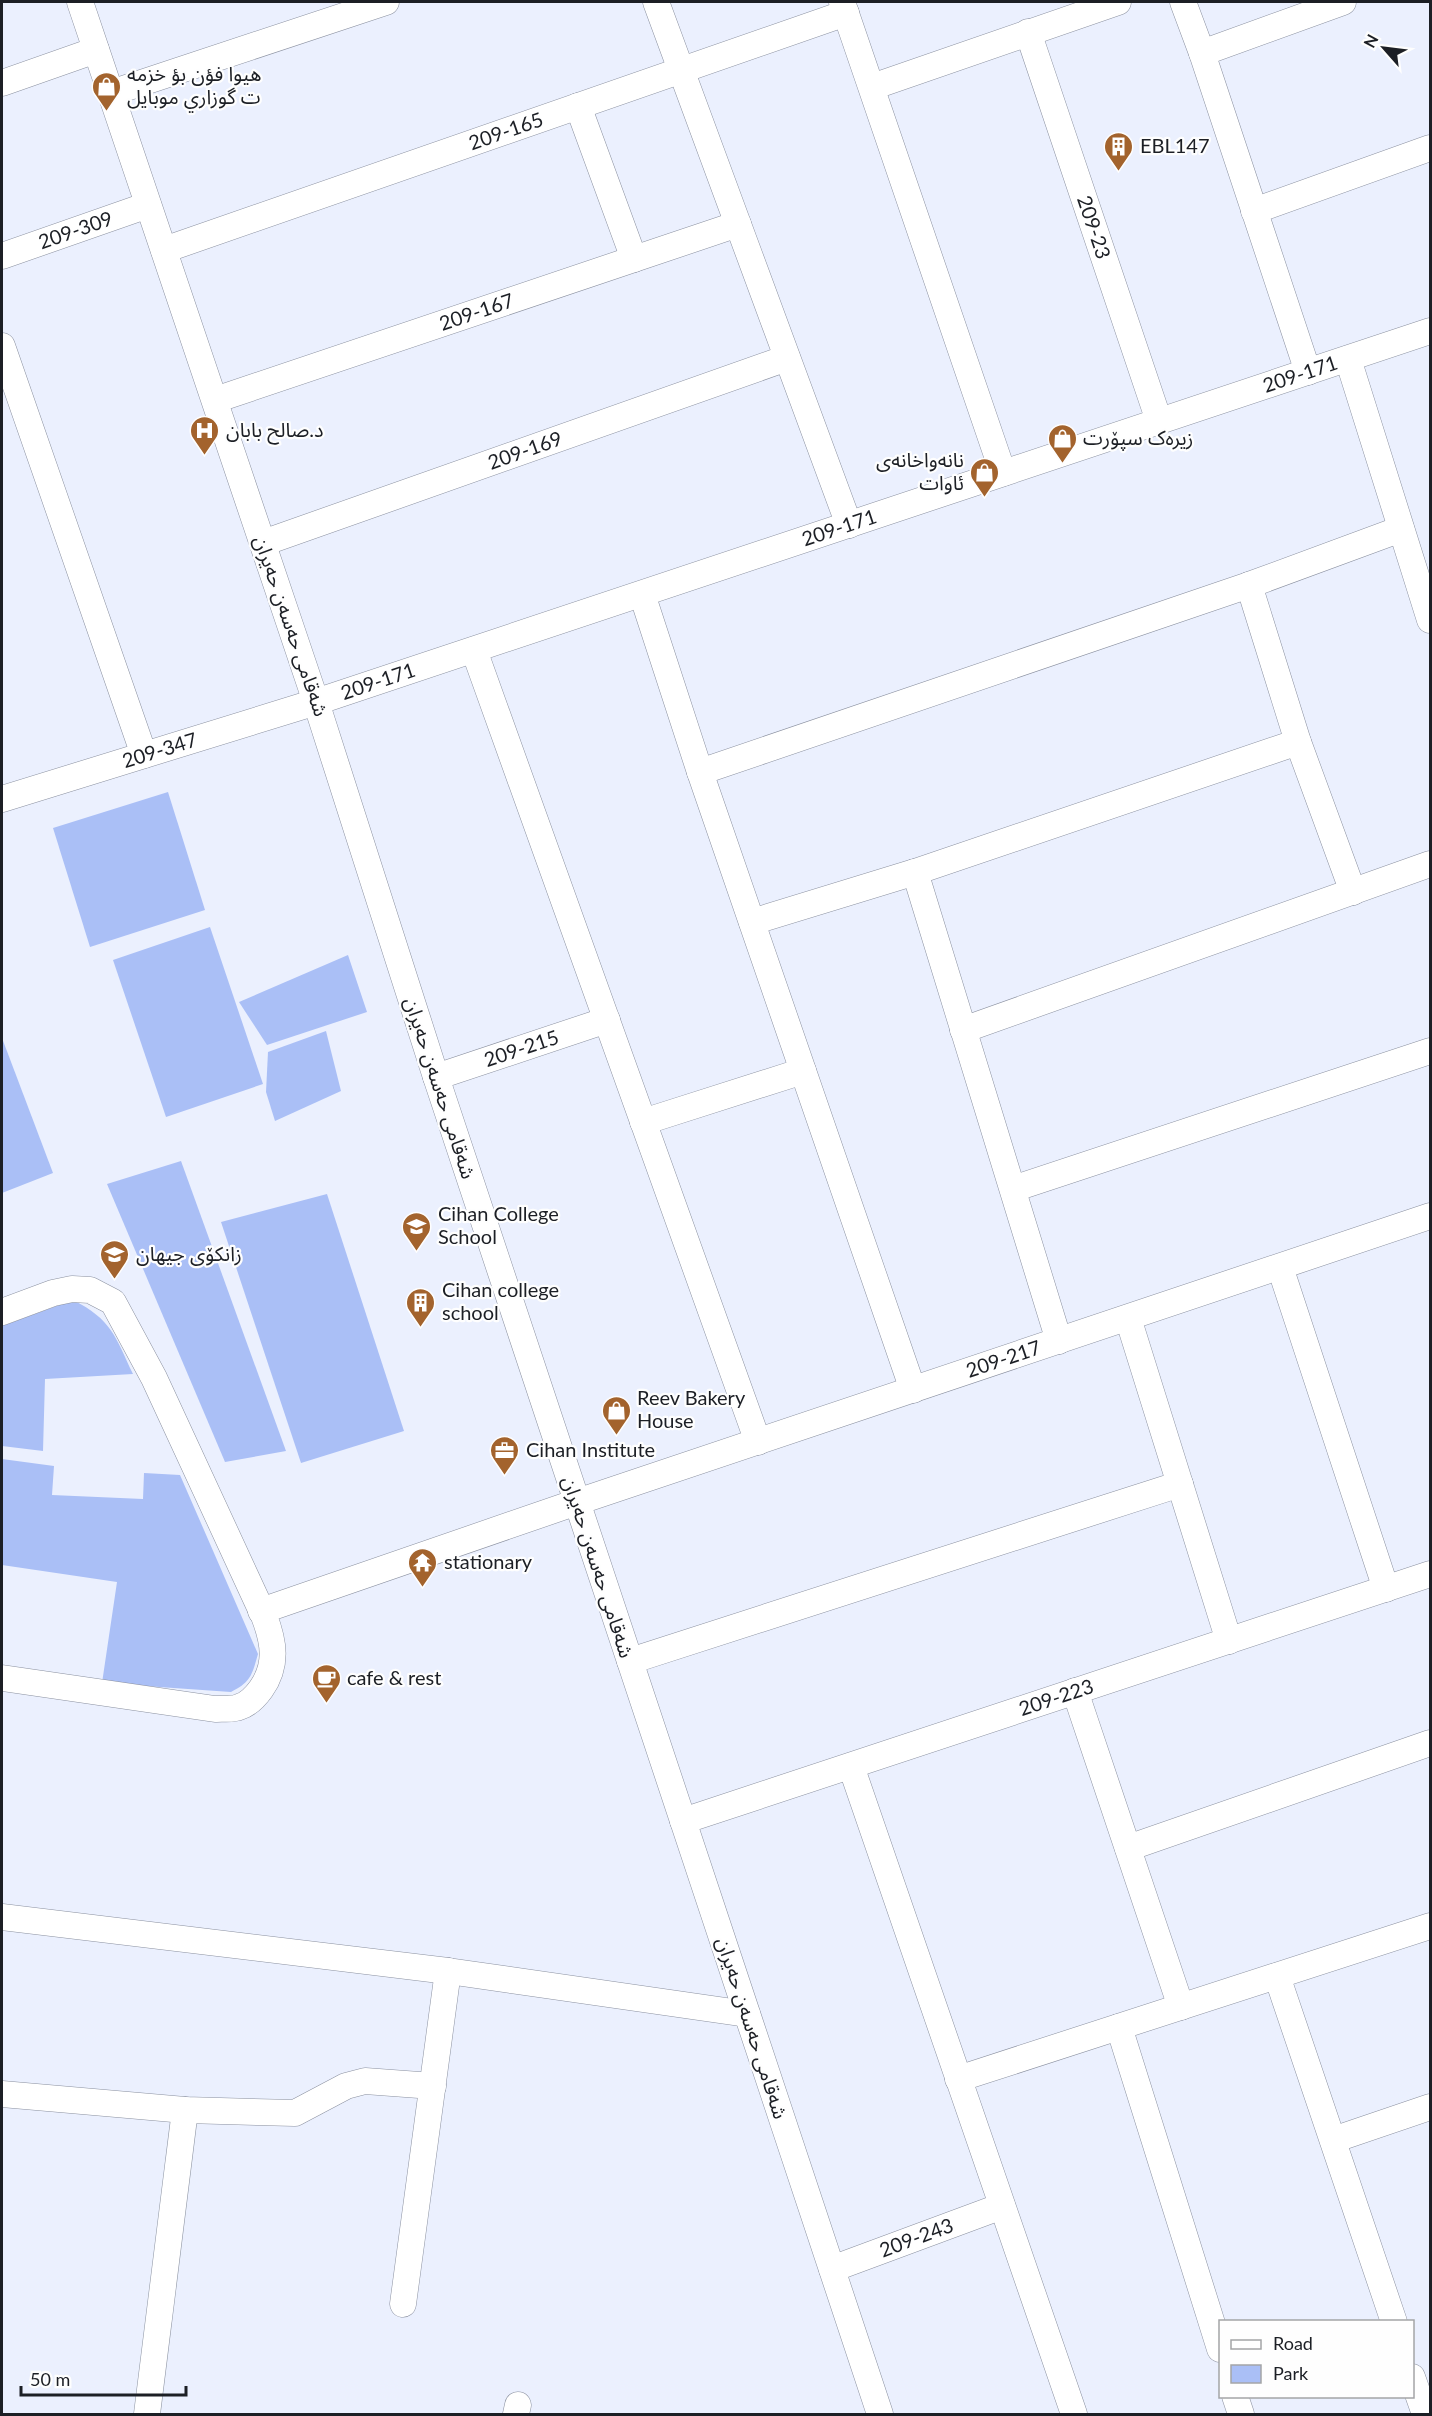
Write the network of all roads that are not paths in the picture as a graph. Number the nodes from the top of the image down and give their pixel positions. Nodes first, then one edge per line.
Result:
1 (80, 2) edge
2 (386, 2) edge
3 (656, 2) edge
4 (1118, 2) edge
5 (1183, 2) edge
6 (1342, 2) edge
7 (844, 7) edge
8 (1028, 32) junction
9 (96, 50) junction
10 (1202, 53) junction
11 (681, 70) junction
12 (2, 83) edge
13 (872, 87) junction
14 (111, 93) junction
15 (578, 106) junction
16 (1431, 148) edge
17 (148, 205) junction
18 (1254, 212) junction
19 (738, 224) junction
20 (164, 250) junction
21 (2, 256) edge
22 (634, 259) junction
23 (1431, 331) edge
24 (2, 346) edge
25 (787, 358) junction
26 (1348, 358) junction
27 (1308, 372) junction
28 (214, 400) junction
29 (1159, 421) junction
30 (1004, 473) junction
31 (849, 525) junction
32 (1401, 529) junction
33 (263, 543) junction
34 (1249, 585) junction
35 (642, 594) junction
36 (1431, 620) edge
37 (474, 650) junction
38 (316, 702) junction
39 (1298, 742) junction
40 (144, 755) junction
41 (700, 772) junction
42 (2, 799) edge
43 (1431, 864) edge
44 (915, 872) junction
45 (1353, 892) junction
46 (752, 922) junction
47 (606, 1020) junction
48 (963, 1030) junction
49 (1431, 1051) edge
50 (803, 1071) junction
51 (436, 1077) junction
52 (643, 1122) junction
53 (1012, 1188) junction
54 (1431, 1216) edge
55 (1280, 1267) junction
56 (2, 1312) edge
57 (1128, 1318) junction
58 (1059, 1341) junction
59 (913, 1390) junction
60 (758, 1442) junction
61 (1180, 1484) junction
62 (577, 1502) junction
63 (1431, 1574) edge
64 (1386, 1589) junction
65 (261, 1611) junction
66 (1229, 1641) junction
67 (630, 1662) junction
68 (2, 1678) edge
69 (1076, 1691) junction
70 (1431, 1743) edge
71 (850, 1766) junction
72 (683, 1821) junction
73 (1128, 1848) junction
74 (2, 1917) edge
75 (1431, 1926) edge
76 (448, 1971) junction
77 (1277, 1976) junction
78 (1181, 2007) junction
79 (747, 2014) junction
80 (1119, 2026) junction
81 (958, 2079) junction
82 (433, 2086) junction
83 (2, 2094) edge
84 (1431, 2107) edge
85 (185, 2110) junction
86 (1333, 2140) junction
87 (1002, 2206) junction
88 (832, 2270) junction
89 (403, 2304) dead end
90 (1393, 2320) edge
91 (1219, 2343) edge
92 (1414, 2380) edge
93 (1235, 2398) edge
94 (147, 2415) edge
95 (880, 2415) edge
96 (1074, 2415) edge
97 (1241, 2415) edge
98 (1425, 2415) edge

1 - 9 street, شەقامی حەسەن حەیران
2 - 14 street
3 - 11 street
4 - 8 street
5 - 10 street
6 - 10 street
7 - 11 street, 209-165
7 - 13 street
8 - 13 street
8 - 29 street, 209-23
9 - 12 street
9 - 14 street, شەقامی حەسەن حەیران
10 - 18 street
11 - 15 street, 209-165
11 - 19 street
13 - 30 street
14 - 17 street, شەقامی حەسەن حەیران
15 - 20 street, 209-165
15 - 22 street
16 - 18 street
17 - 20 street, شەقامی حەسەن حەیران
17 - 21 street, 209-309
18 - 27 street
19 - 22 street, 209-167
19 - 25 street
20 - 28 street, شەقامی حەسەن حەیران
22 - 28 street, 209-167
23 - 26 street, 209-171
24 - 40 street
25 - 31 street
25 - 33 street, 209-169
26 - 27 street, 209-171
26 - 32 street
27 - 29 street, 209-171
28 - 33 street, شەقامی حەسەن حەیران
29 - 30 street, 209-171
30 - 31 street, 209-171
31 - 35 street, 209-171
32 - 34 street
32 - 36 street
33 - 38 street, شەقامی حەسەن حەیران
34 - 39 street
34 - 41 street
35 - 37 street, 209-171
35 - 41 street
37 - 38 street, 209-171
37 - 47 street
38 - 40 street, 209-347
38 - 51 street, شەقامی حەسەن حەیران
39 - 44 street
39 - 45 street
40 - 42 street, 209-347
41 - 46 street
43 - 45 street
44 - 46 street
44 - 48 street
45 - 48 street
46 - 50 street
47 - 51 street, 209-215
47 - 52 street
48 - 53 street
49 - 53 street
50 - 52 street
50 - 59 street
51 - 62 street, شەقامی حەسەن حەیران
52 - 60 street
53 - 58 street
54 - 55 street, 209-217
55 - 57 street, 209-217
55 - 64 street
56 - 65 street
57 - 58 street, 209-217
57 - 61 street
58 - 59 street, 209-217
59 - 60 street, 209-217
60 - 62 street, 209-217
61 - 66 street
61 - 67 street
62 - 65 street, 209-217
62 - 67 street, شەقامی حەسەن حەیران
63 - 64 street, 209-223
64 - 66 street, 209-223
65 - 68 street
66 - 69 street, 209-223
67 - 72 street, شەقامی حەسەن حەیران
69 - 71 street, 209-223
69 - 73 street
70 - 73 street
71 - 72 street, 209-223
71 - 81 street
72 - 79 street, شەقامی حەسەن حەیران
73 - 78 street
74 - 76 street
75 - 77 street
76 - 79 street
76 - 82 street
77 - 78 street
77 - 86 street
78 - 80 street
79 - 88 street, شەقامی حەسەن حەیران
80 - 81 street
80 - 91 street
81 - 87 street
82 - 85 street
82 - 89 street
83 - 85 street
84 - 86 street
85 - 94 street
86 - 90 street
87 - 88 street, 209-243
87 - 96 street
88 - 95 street, شەقامی حەسەن حەیران
92 - 98 street
93 - 97 street

